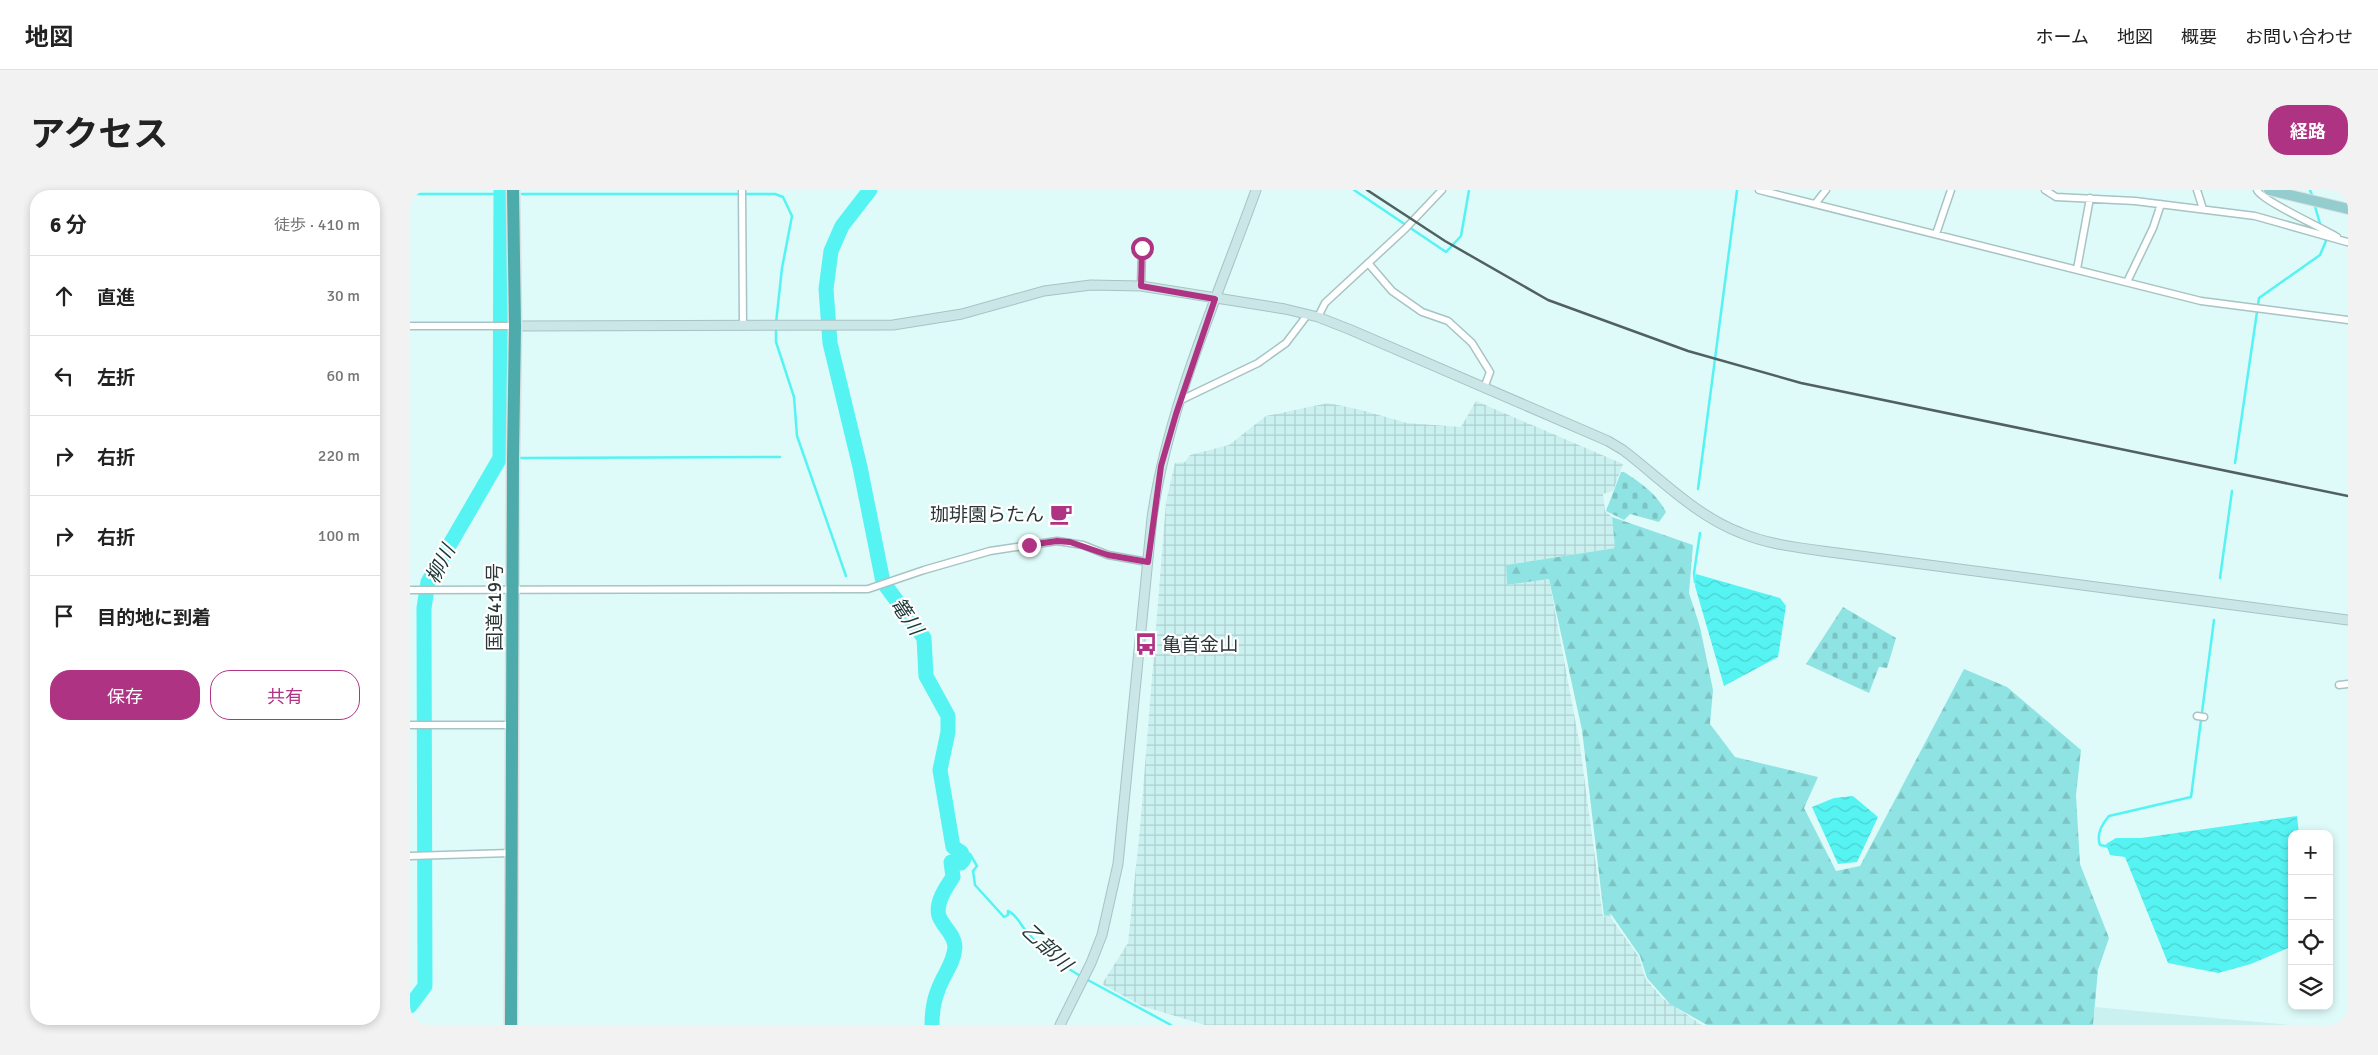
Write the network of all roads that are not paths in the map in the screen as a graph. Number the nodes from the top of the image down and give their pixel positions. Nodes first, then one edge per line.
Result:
1 (513, 190) edge
2 (742, 190) edge
3 (1256, 190) edge
4 (1442, 190) edge
5 (1759, 190) edge
6 (1826, 190) edge
7 (1951, 190) edge
8 (2044, 190) edge
9 (2198, 190) edge
10 (2257, 190) edge
11 (2269, 190) edge
12 (2090, 198) junction
13 (1815, 204) junction
14 (2161, 204) junction
15 (2202, 209) junction
16 (2348, 209) edge
17 (1936, 234) junction
18 (2328, 234) junction
19 (2347, 242) edge
20 (1142, 248) dead end
21 (1368, 263) junction
22 (2077, 269) junction
23 (2127, 282) junction
24 (1141, 286) junction
25 (1215, 299) junction
26 (1308, 314) junction
27 (1318, 317) junction
28 (2348, 320) edge
29 (410, 326) edge
30 (511, 326) junction
31 (743, 326) junction
32 (1484, 388) junction
33 (1181, 400) junction
34 (1148, 562) junction
35 (410, 590) edge
36 (513, 590) junction
37 (2348, 620) edge
38 (2348, 684) edge
39 (2339, 685) dead end
40 (410, 725) edge
41 (511, 725) junction
42 (512, 853) junction
43 (410, 856) edge
44 (1062, 1024) edge
45 (511, 1025) edge

1 - 30 highway, 国道419号
2 - 31 street
3 - 25 street
4 - 21 street
5 - 13 street
6 - 13 street
7 - 17 street
8 - 12 street
9 - 15 street
10 - 18 street
11 - 16 main road
12 - 14 street
12 - 22 street
13 - 17 street
14 - 15 street
14 - 23 street
15 - 18 street
17 - 22 street
18 - 19 street
20 - 24 street
21 - 27 street
21 - 32 street
22 - 23 street
23 - 28 street
24 - 25 street
24 - 31 street
25 - 26 street
25 - 33 street
26 - 27 street
26 - 33 street
27 - 32 street
29 - 30 street
30 - 31 street
30 - 36 highway, 国道419号
32 - 37 street
33 - 34 street
34 - 36 street
34 - 44 street
35 - 36 street
36 - 41 highway, 国道419号
38 - 39 street
40 - 41 street
41 - 42 highway, 国道419号
42 - 43 street
42 - 45 highway, 国道419号

